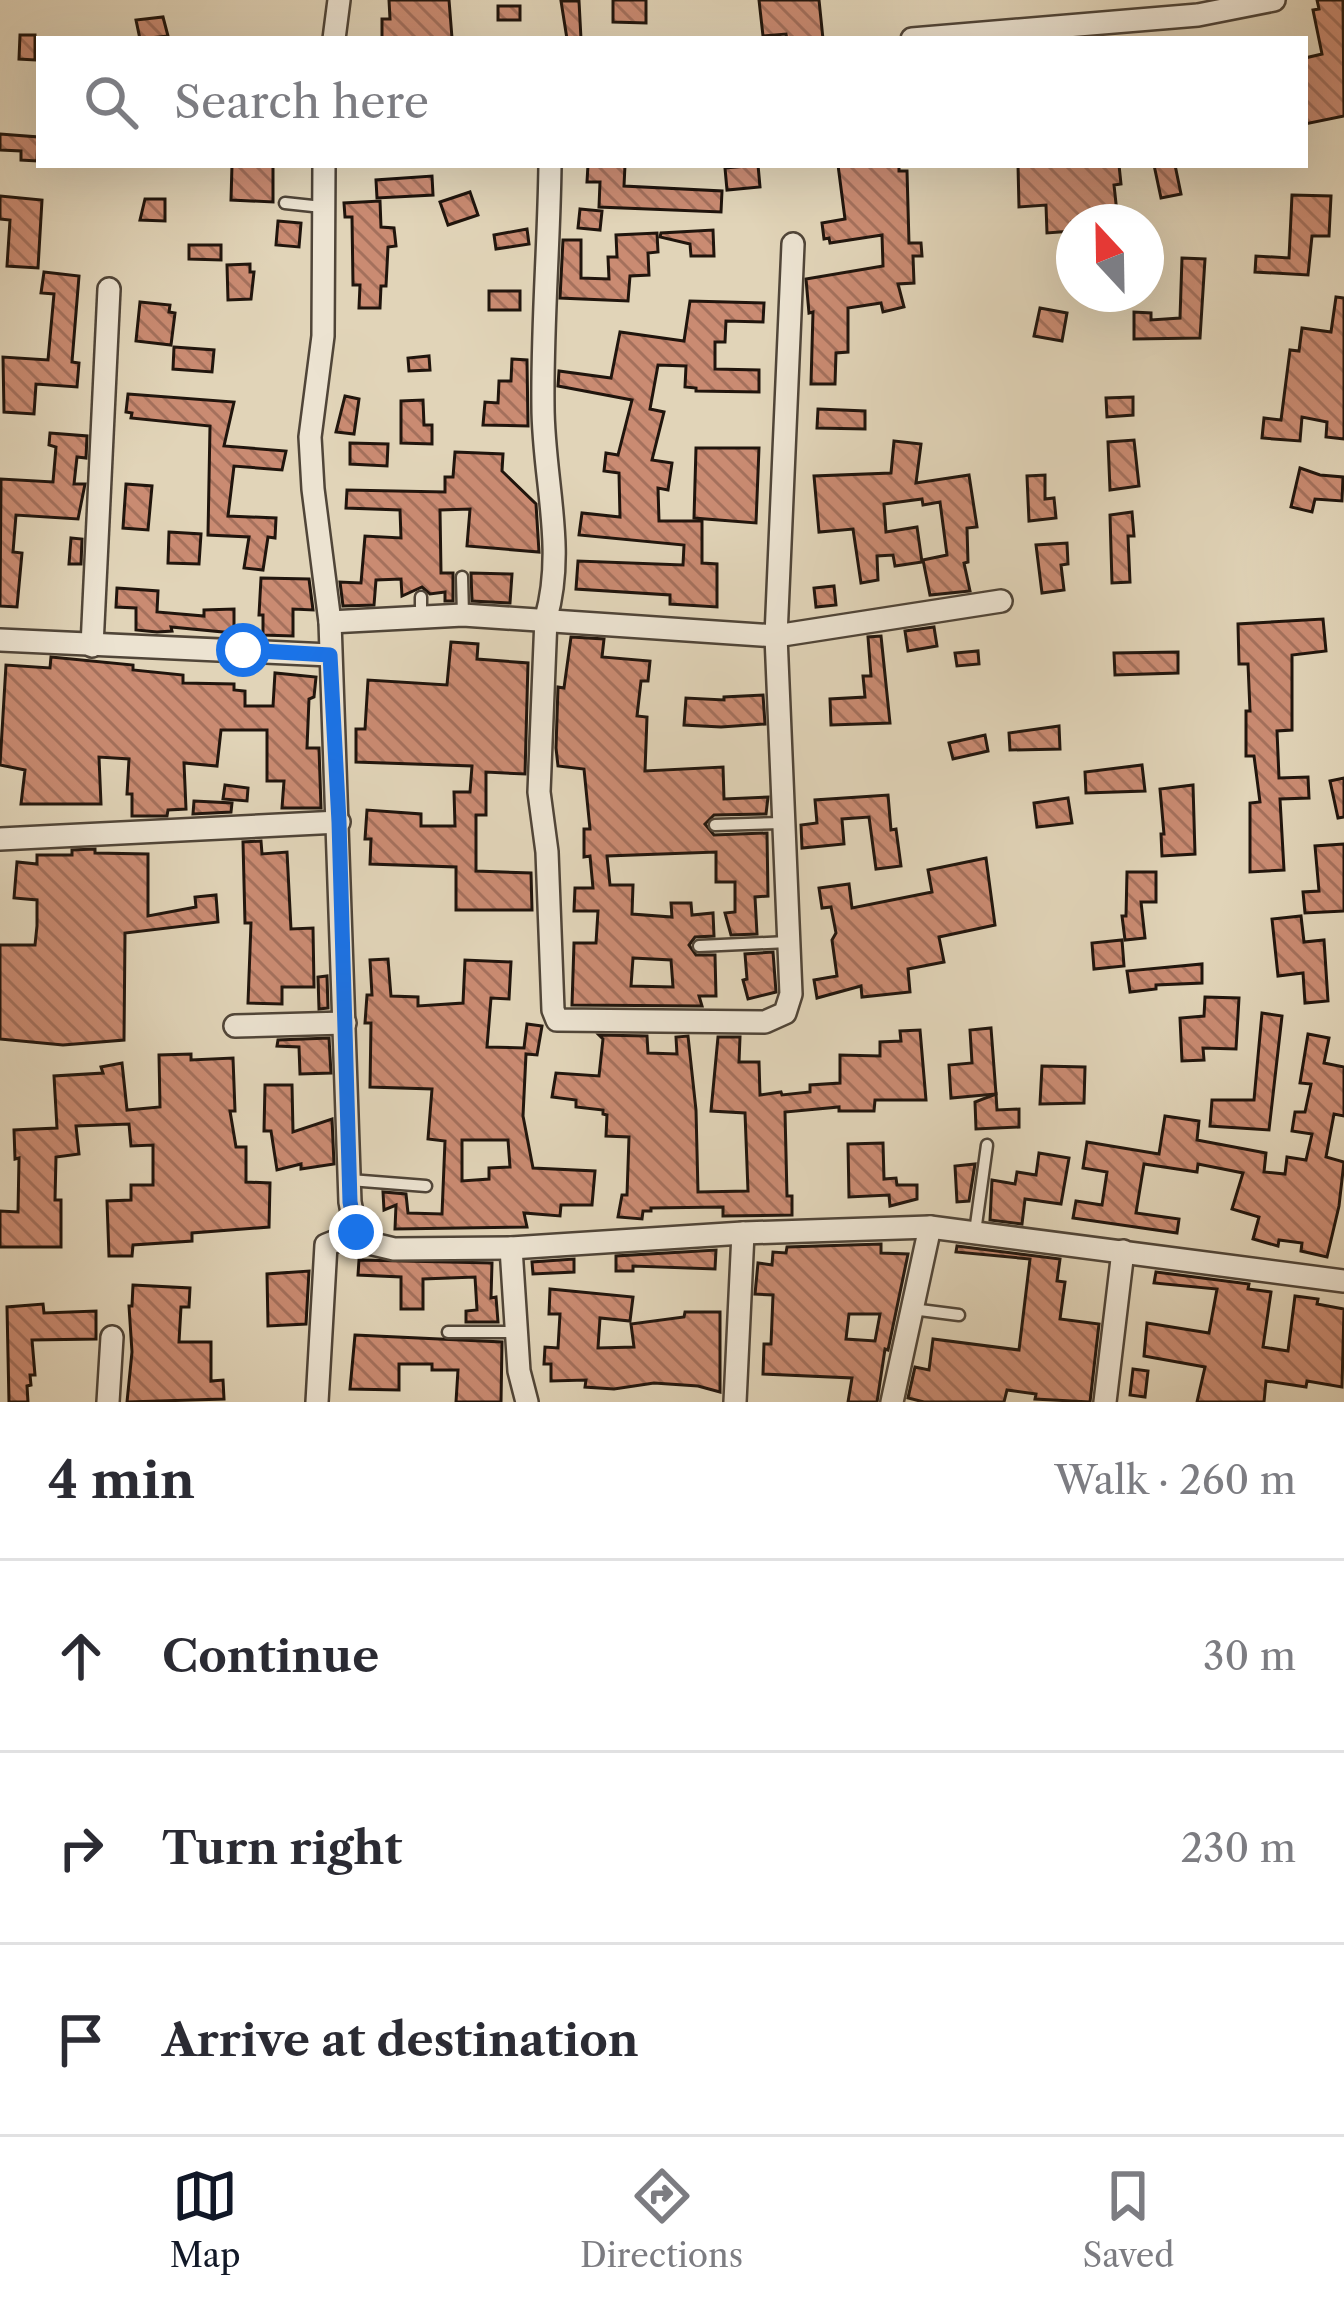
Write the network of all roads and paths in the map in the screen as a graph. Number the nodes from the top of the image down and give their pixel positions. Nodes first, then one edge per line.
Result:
1 (339, 0) edge
2 (1274, 0) edge
3 (334, 36) edge
4 (948, 36) edge
5 (324, 168) edge
6 (550, 168) edge
7 (285, 203) dead end
8 (322, 207) junction
9 (793, 244) dead end
10 (109, 289) dead end
11 (462, 577) dead end
12 (1001, 601) dead end
13 (463, 615) junction
14 (546, 618) junction
15 (330, 622) junction
16 (776, 636) junction
17 (0, 640) edge
18 (92, 646) junction
19 (330, 655) junction
20 (339, 822) junction
21 (782, 824) junction
22 (715, 825) dead end
23 (0, 839) edge
24 (788, 942) junction
25 (699, 946) dead end
26 (345, 1023) junction
27 (235, 1026) dead end
28 (987, 1145) dead end
29 (350, 1180) junction
30 (426, 1186) dead end
31 (930, 1227) junction
32 (356, 1232) junction
33 (975, 1232) junction
34 (743, 1233) junction
35 (511, 1248) junction
36 (1124, 1251) junction
37 (1343, 1273) edge
38 (912, 1309) junction
39 (959, 1315) dead end
40 (448, 1332) dead end
41 (516, 1332) junction
42 (112, 1337) dead end
43 (108, 1402) edge
44 (317, 1402) edge
45 (527, 1402) edge
46 (735, 1402) edge
47 (892, 1402) edge
48 (1105, 1402) edge

1 - 3 street
2 - 4 street
5 - 8 street
6 - 14 street
7 - 8 lane
8 - 15 street
9 - 16 street
10 - 18 street
11 - 13 lane
12 - 16 street
13 - 14 street
13 - 15 street
14 - 16 street
14 - 24 street
15 - 19 street
16 - 21 street
17 - 18 street
18 - 19 street
19 - 20 street
20 - 23 street
20 - 26 street
21 - 22 lane
21 - 24 street
24 - 25 lane
26 - 27 street
26 - 29 street
28 - 33 lane
29 - 30 lane
29 - 32 street
31 - 33 street
31 - 34 street
31 - 38 street
32 - 35 street
32 - 44 street
33 - 36 street
34 - 35 street
34 - 46 street
35 - 41 street
36 - 37 street
36 - 48 street
38 - 39 lane
38 - 47 street
40 - 41 lane
41 - 45 street
42 - 43 street

